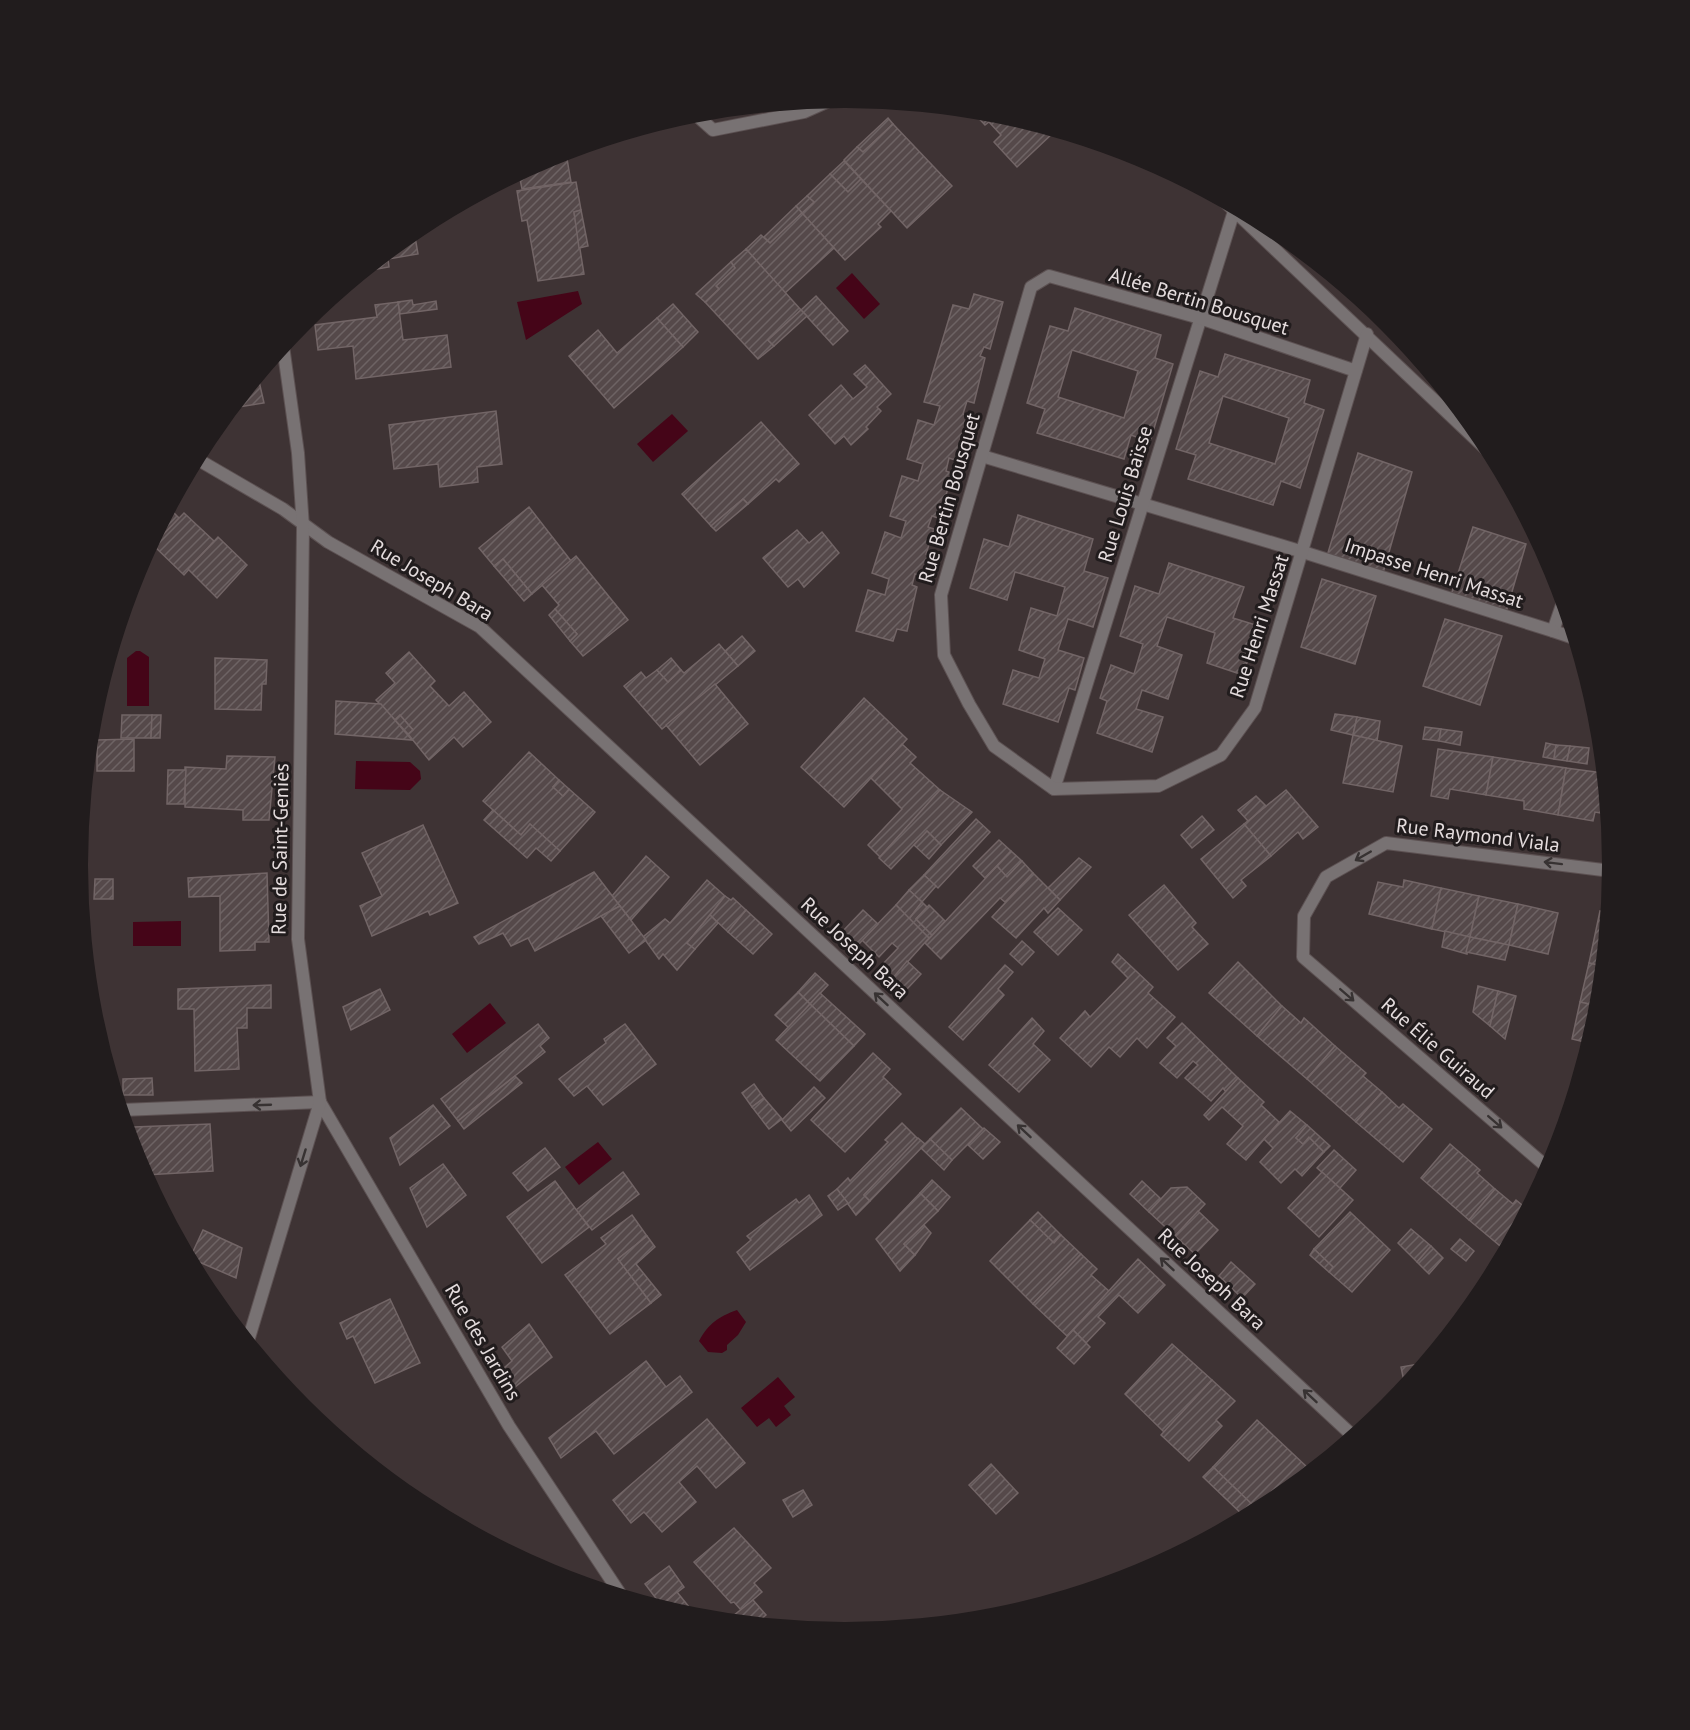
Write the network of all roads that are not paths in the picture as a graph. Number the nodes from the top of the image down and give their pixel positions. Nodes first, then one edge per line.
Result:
1 (810, 109) edge
2 (704, 122) edge
3 (1233, 216) edge
4 (1250, 227) edge
5 (1031, 287) joint
6 (1200, 318) junction
7 (1367, 334) junction
8 (285, 357) edge
9 (1356, 371) junction
10 (1457, 421) edge
11 (982, 456) junction
12 (205, 463) edge
13 (1143, 504) junction
14 (303, 527) junction
15 (1303, 552) junction
16 (1558, 615) edge
17 (1553, 631) junction
18 (1565, 635) edge
19 (1054, 789) junction
20 (1602, 870) edge
21 (1303, 957) joint
22 (320, 1102) junction
23 (130, 1110) edge
24 (1541, 1162) edge
25 (250, 1333) edge
26 (1347, 1431) edge
27 (614, 1585) edge

1 - 2 street
3 - 6 street, Rue Louis Baïsse
4 - 7 street
5 - 6 street, Allée Bertin Bousquet
5 - 11 street, Rue Bertin Bousquet
6 - 9 street, Allée Bertin Bousquet
6 - 13 street, Rue Louis Baïsse
7 - 9 street, Rue Henri Massat
7 - 10 street
8 - 14 street, Rue de Saint-Geniès
9 - 15 street, Rue Henri Massat
11 - 13 street, Impasse Henri Massat
11 - 19 street, Rue Bertin Bousquet
12 - 14 street, Rue Joseph Bara
13 - 15 street, Impasse Henri Massat
13 - 19 street, Rue Louis Baïsse
14 - 22 street, Rue de Saint-Geniès
26 -> 14 street, Rue Joseph Bara
15 - 17 street, Impasse Henri Massat
15 - 19 street, Rue Henri Massat
16 - 17 street
17 - 18 street, Impasse Henri Massat
20 -> 21 street, Rue Raymond Viala
21 -> 24 street, Rue Élie Guiraud
22 -> 23 street
22 -> 25 street, Rue de Saint-Geniès
22 - 27 street, Rue des Jardins

